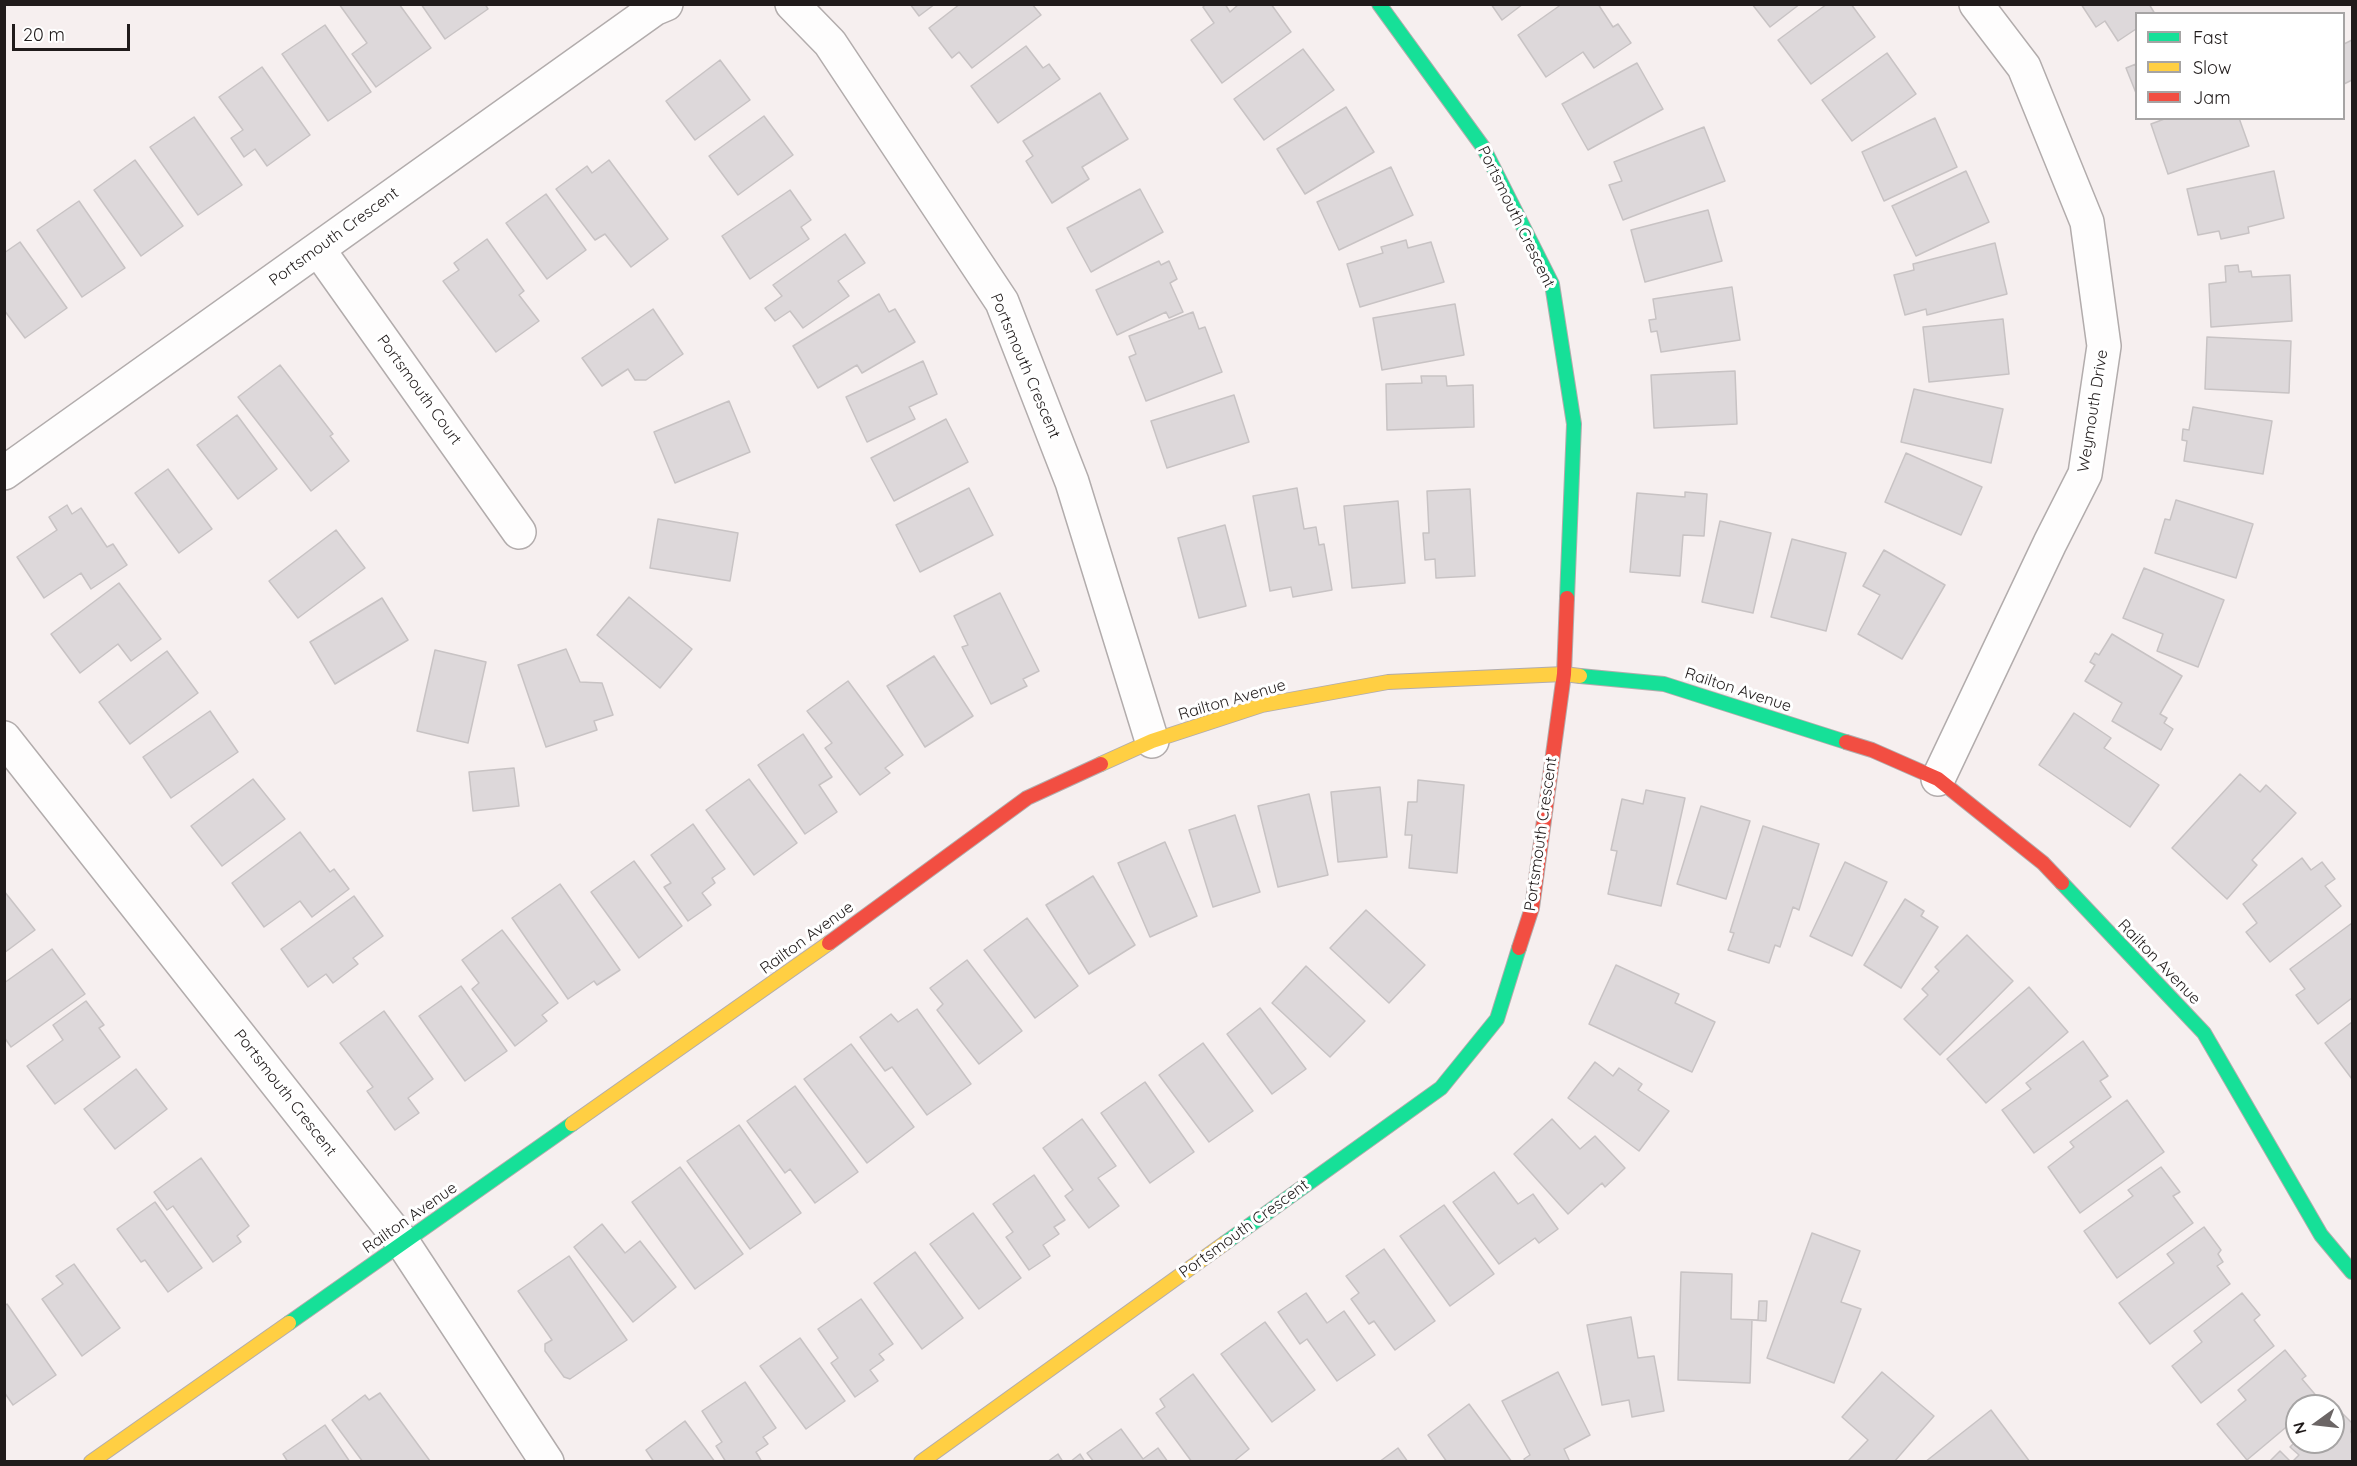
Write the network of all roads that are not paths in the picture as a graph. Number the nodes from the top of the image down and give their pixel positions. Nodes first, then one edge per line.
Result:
1 (666, 4) edge
2 (792, 4) edge
3 (1379, 4) edge
4 (1976, 4) edge
5 (318, 249) junction
6 (4, 473) edge
7 (519, 532) dead end
8 (1564, 674) junction
9 (4, 738) edge
10 (1152, 741) junction
11 (1938, 779) junction
12 (403, 1243) junction
13 (2352, 1272) edge
14 (91, 1461) edge
15 (547, 1461) edge
16 (921, 1461) edge

1 - 5 street, Portsmouth Crescent
2 - 10 street, Portsmouth Crescent
3 - 8 street, Portsmouth Crescent
4 - 11 street, Weymouth Drive
5 - 6 street, Portsmouth Crescent
5 - 7 street, Portsmouth Court
8 - 10 street, Railton Avenue
8 - 11 street, Railton Avenue
8 - 16 street, Portsmouth Crescent
9 - 12 street, Portsmouth Crescent
10 - 12 street, Railton Avenue
11 - 13 street, Railton Avenue
12 - 14 street, Railton Avenue
12 - 15 street, Portsmouth Crescent

